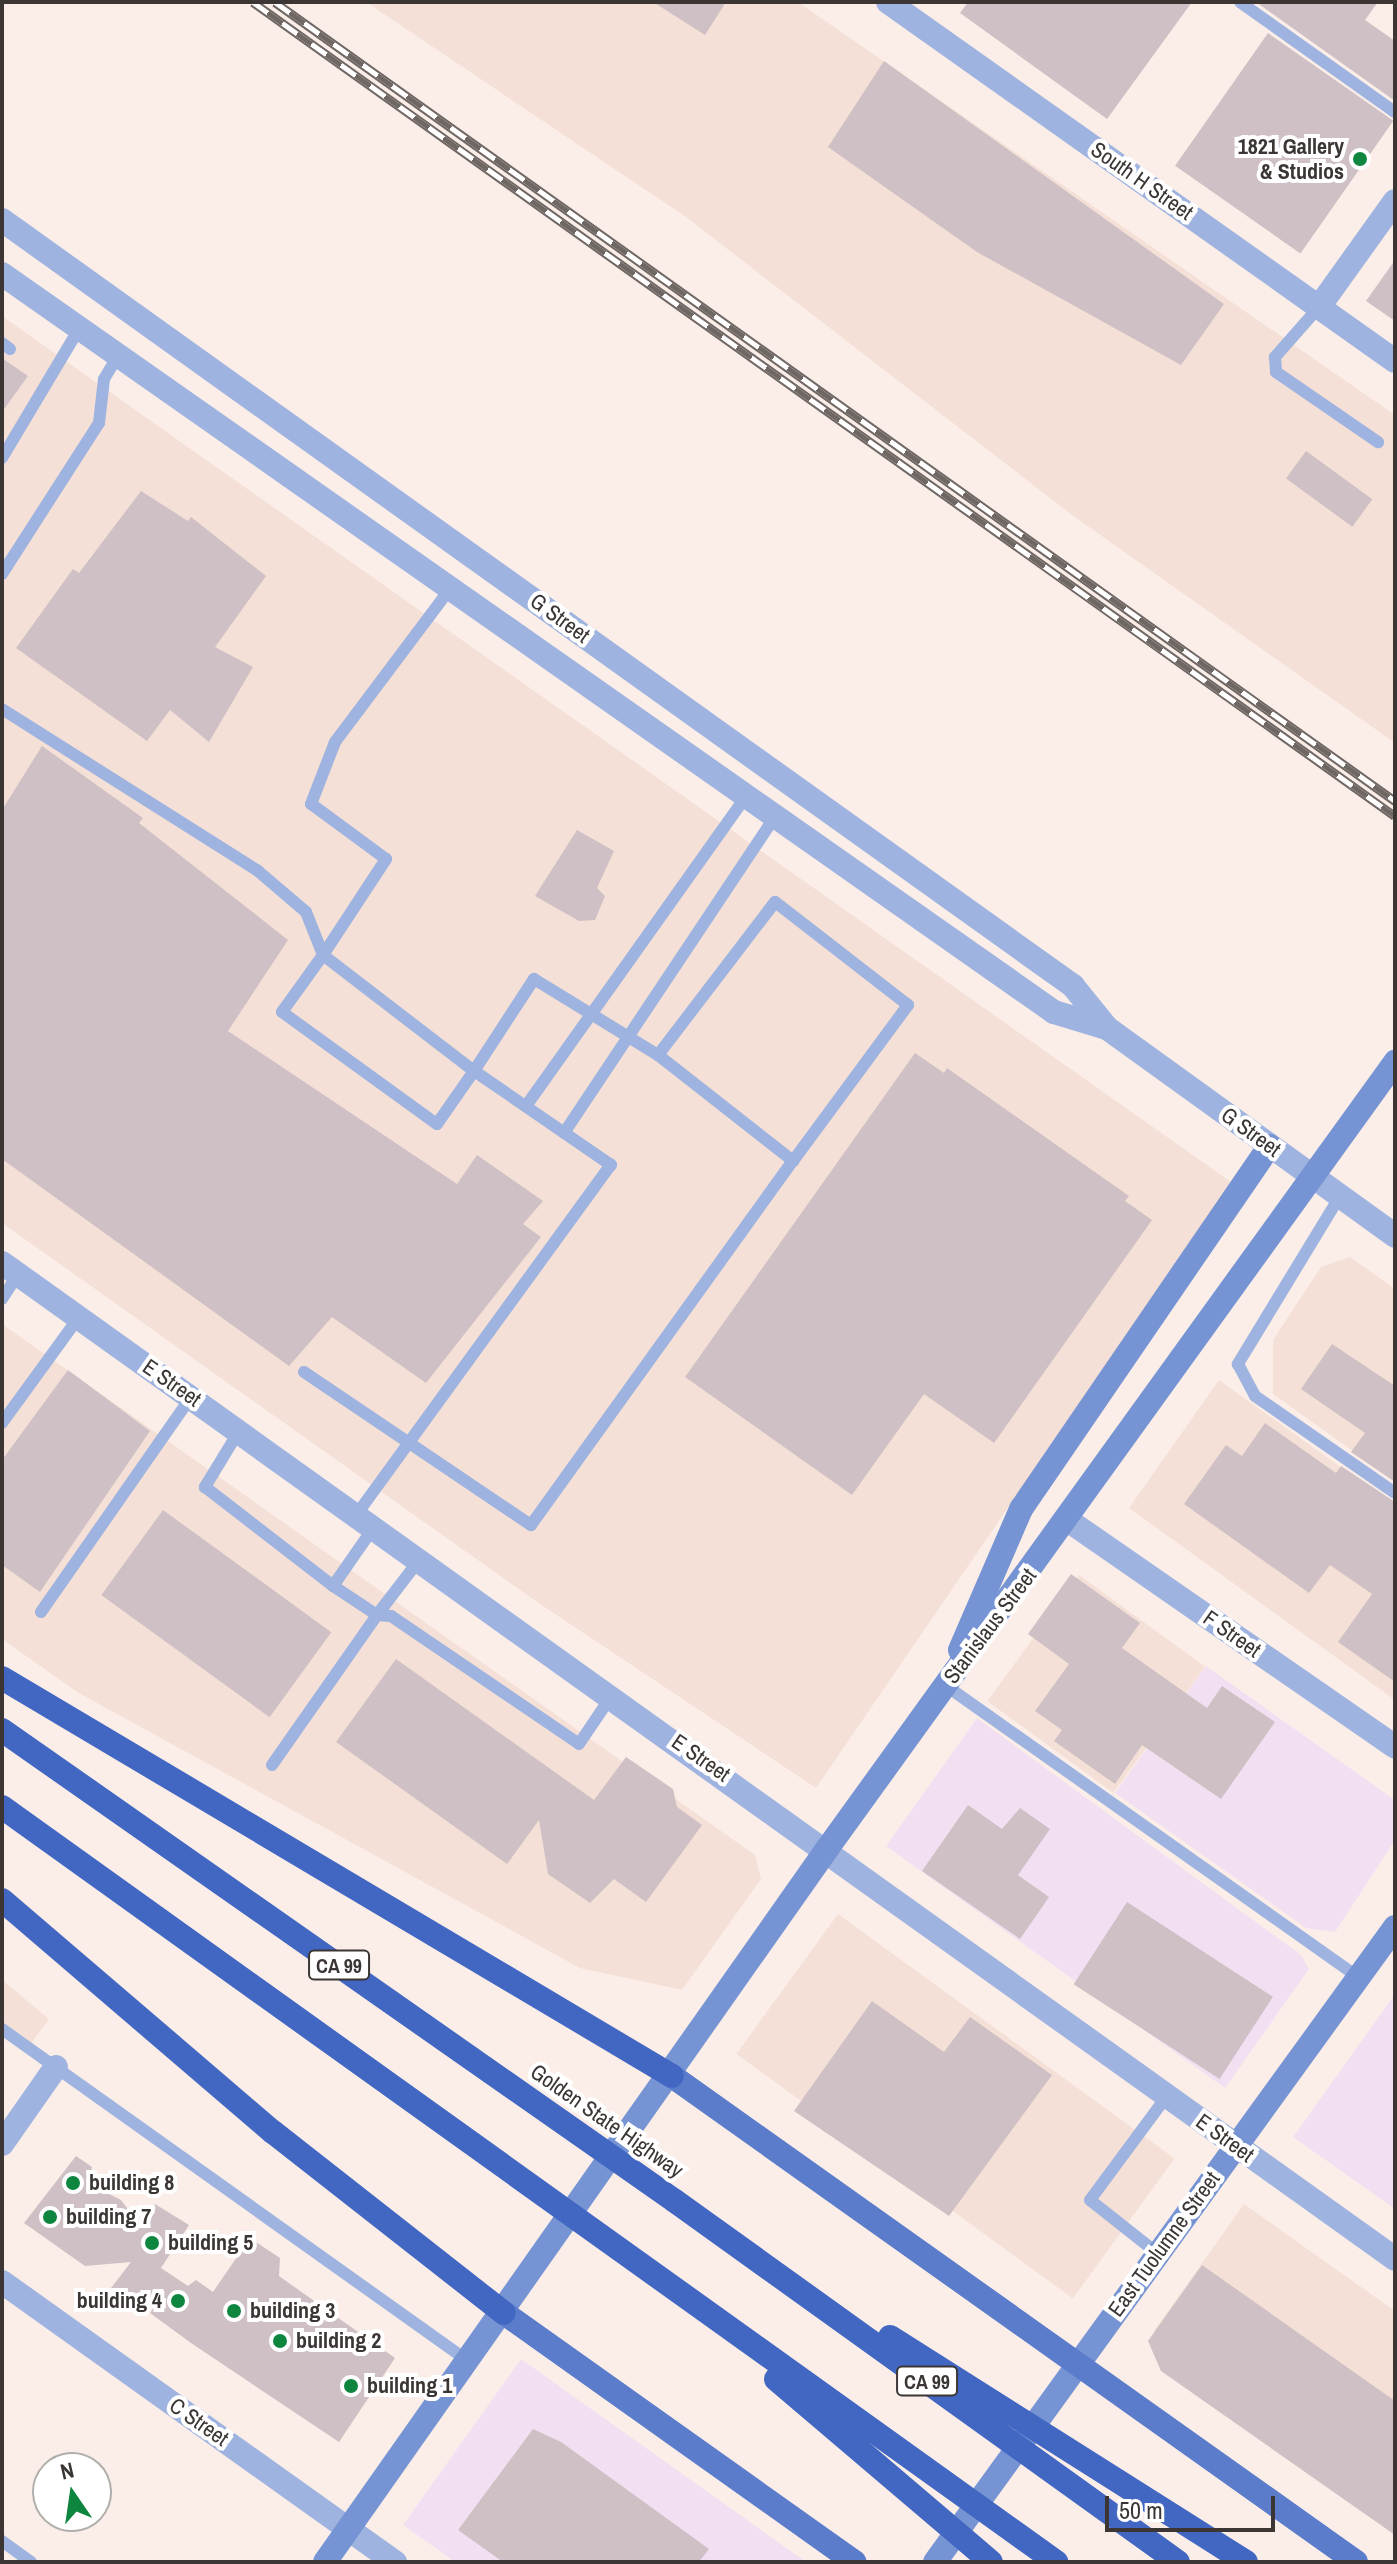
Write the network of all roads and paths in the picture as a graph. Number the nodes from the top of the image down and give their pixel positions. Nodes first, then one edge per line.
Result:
1 (888, 2) edge
2 (1240, 2) edge
3 (915, 10) edge
4 (1395, 112) edge
5 (1395, 201) edge
6 (2, 220) edge
7 (2, 274) edge
8 (1319, 307) junction
9 (79, 329) junction
10 (118, 356) junction
11 (1395, 361) edge
12 (1378, 442) dead end
13 (5, 454) edge
14 (2, 574) edge
15 (450, 589) junction
16 (2, 709) edge
17 (746, 797) junction
18 (775, 817) junction
19 (323, 955) junction
20 (592, 1010) junction
21 (1107, 1028) junction
22 (629, 1036) junction
23 (658, 1055) junction
24 (1395, 1062) edge
25 (474, 1071) junction
26 (526, 1106) junction
27 (564, 1133) junction
28 (1270, 1146) junction
29 (793, 1161) junction
30 (1340, 1196) junction
31 (1395, 1236) edge
32 (10, 1269) edge
33 (2, 1299) edge
34 (79, 1317) junction
35 (304, 1372) dead end
36 (191, 1397) junction
37 (2, 1423) edge
38 (239, 1431) junction
39 (409, 1441) junction
40 (1395, 1493) edge
41 (365, 1520) junction
42 (1069, 1521) junction
43 (420, 1559) junction
44 (333, 1586) junction
45 (41, 1612) dead end
46 (377, 1615) junction
47 (2, 1678) edge
48 (945, 1685) junction
49 (612, 1695) junction
50 (2, 1730) edge
51 (1395, 1747) edge
52 (272, 1765) dead end
53 (2, 1807) edge
54 (827, 1849) junction
55 (2, 1900) edge
56 (1395, 1927) edge
57 (1358, 1977) junction
58 (2, 2029) edge
59 (56, 2067) junction
60 (672, 2076) junction
61 (1167, 2096) junction
62 (2, 2144) edge
63 (1235, 2145) junction
64 (675, 2201) junction
65 (1157, 2253) junction
66 (1395, 2259) edge
67 (649, 2271) junction
68 (2, 2282) edge
69 (510, 2304) junction
70 (469, 2362) junction
71 (1072, 2371) junction
72 (349, 2528) junction
73 (2, 2541) edge
74 (31, 2562) edge
75 (325, 2562) edge
76 (395, 2562) edge
77 (854, 2562) edge
78 (935, 2562) edge
79 (991, 2562) edge
80 (1056, 2562) edge
81 (1178, 2562) edge
82 (1246, 2562) edge
83 (1356, 2562) edge

1 - 3 street, South H Street
2 - 4 lane
3 - 8 street, South H Street
5 - 8 street
6 - 21 street, G Street
7 - 9 street, G Street
8 - 11 street, South H Street
8 - 12 lane
9 - 10 street, G Street
9 - 13 lane
10 - 14 lane
10 - 15 street, G Street
15 - 17 street, G Street
15 - 19 lane
16 - 19 lane
17 - 18 street, G Street
17 - 20 lane
18 - 21 street, G Street
18 - 22 lane
19 - 25 lane
19 - 25 lane
20 - 22 lane
20 - 25 lane
20 - 26 lane
21 - 28 street, G Street
22 - 23 lane
22 - 27 lane
23 - 29 lane
23 - 29 lane
24 - 42 main road, Stanislaus Street
25 - 26 lane
26 - 27 lane
27 - 39 lane
28 - 30 street, G Street
28 - 48 main road
29 - 39 lane
30 - 31 street, G Street
30 - 40 lane
32 - 33 lane
32 - 34 street, E Street
34 - 36 street, E Street
34 - 37 lane
35 - 39 lane
36 - 38 street, E Street
36 - 45 lane
38 - 41 street, E Street
38 - 44 lane
39 - 41 lane
41 - 43 street, E Street
41 - 44 lane
42 - 48 main road, Stanislaus Street
42 - 51 street, F Street
43 - 46 lane
43 - 49 street, E Street
44 - 46 lane
46 - 49 lane
46 - 52 lane
47 - 60 highway
48 - 54 main road, Stanislaus Street
48 - 57 lane
49 - 54 street, E Street
50 - 64 highway, Golden State Highway / CA 99
53 - 67 highway
54 - 60 main road, Stanislaus Street
54 - 61 street, E Street
55 - 69 highway
56 - 57 main road, East Tuolumne Street
57 - 63 main road, East Tuolumne Street
58 - 59 lane
59 - 62 street
59 - 70 lane
60 - 69 main road, Stanislaus Street
60 - 71 main road
61 - 63 street, E Street
61 - 65 lane
63 - 65 main road, East Tuolumne Street
63 - 66 street, E Street
64 - 81 highway, Golden State Highway / CA 99
64 - 82 highway
65 - 71 main road, East Tuolumne Street
67 - 79 highway
67 - 80 highway
68 - 72 street, C Street
69 - 70 main road, Stanislaus Street
69 - 77 main road
70 - 72 main road, Stanislaus Street
71 - 78 main road, East Tuolumne Street
71 - 83 main road
72 - 75 main road, Stanislaus Street
72 - 76 street, C Street
73 - 74 lane

